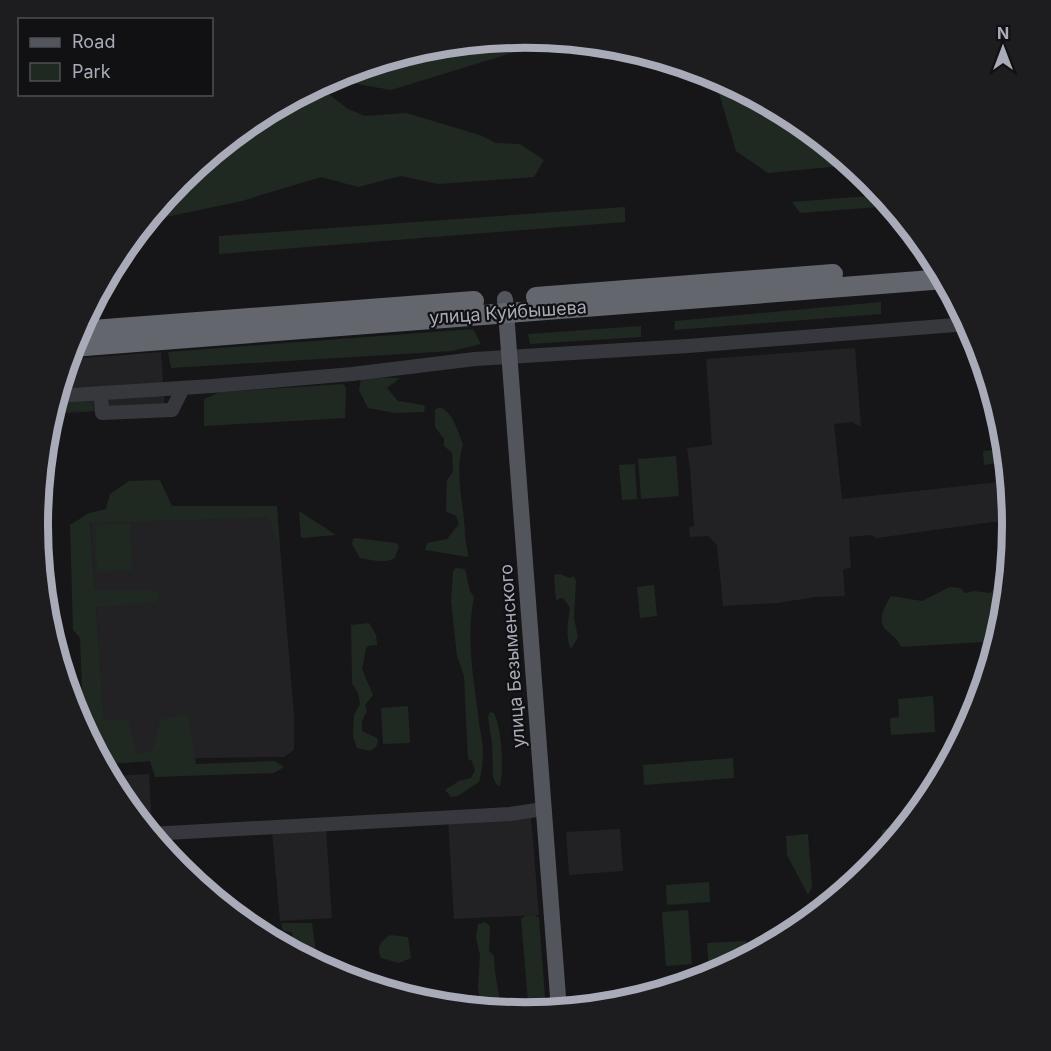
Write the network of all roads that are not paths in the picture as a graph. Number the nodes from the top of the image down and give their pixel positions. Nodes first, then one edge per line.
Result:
1 (928, 268) edge
2 (935, 280) edge
3 (506, 306) junction
4 (959, 325) edge
5 (90, 330) edge
6 (83, 346) edge
7 (510, 357) junction
8 (183, 388) junction
9 (101, 393) junction
10 (66, 395) edge
11 (543, 809) junction
12 (161, 833) edge
13 (558, 1002) edge

1 - 3 highway, улица Куйбышева
2 - 3 highway, улица Куйбышева
3 - 5 highway, улица Куйбышева
3 - 6 highway, улица Куйбышева
3 - 7 main road, улица Безыменского
4 - 7 street
7 - 8 street
7 - 11 main road, улица Безыменского
8 - 9 street
8 - 9 street
9 - 10 street
11 - 12 street
11 - 13 main road, улица Безыменского

